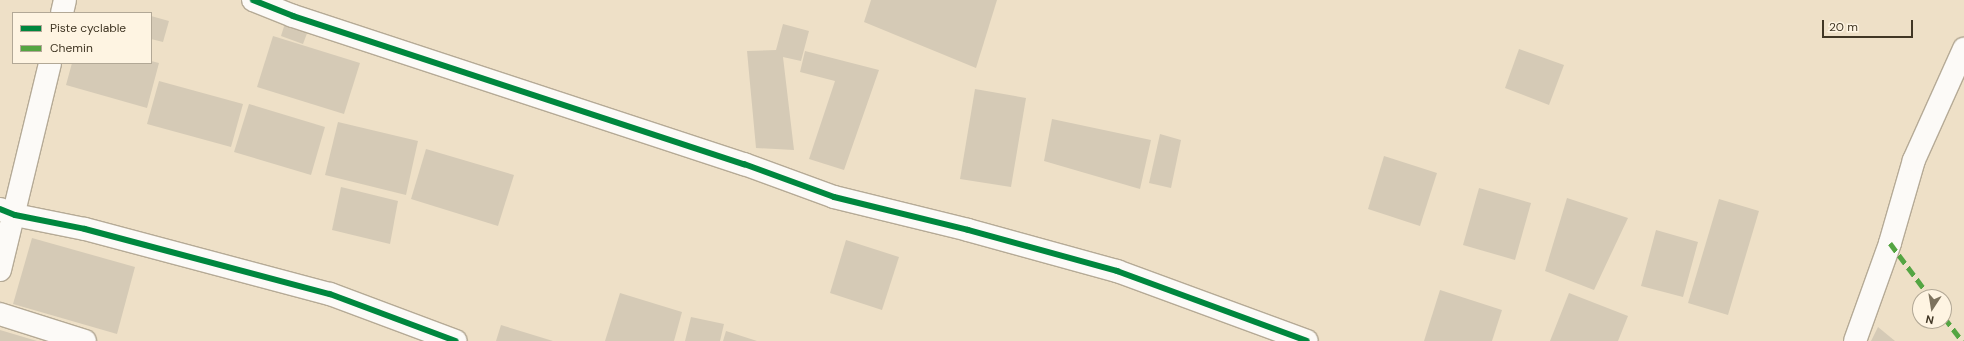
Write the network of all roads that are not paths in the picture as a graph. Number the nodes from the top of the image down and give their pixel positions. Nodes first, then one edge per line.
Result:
1 (65, 0) edge
2 (253, 0) edge
3 (62, 12) edge
4 (1964, 49) edge
5 (50, 64) edge
6 (7, 212) edge
7 (0, 270) edge
8 (0, 314) edge
9 (85, 341) edge
10 (456, 341) edge
11 (1306, 341) edge
12 (1855, 341) edge

1 - 3 street
2 - 11 street
4 - 12 street
5 - 6 street
6 - 7 street
6 - 10 street
8 - 9 street

